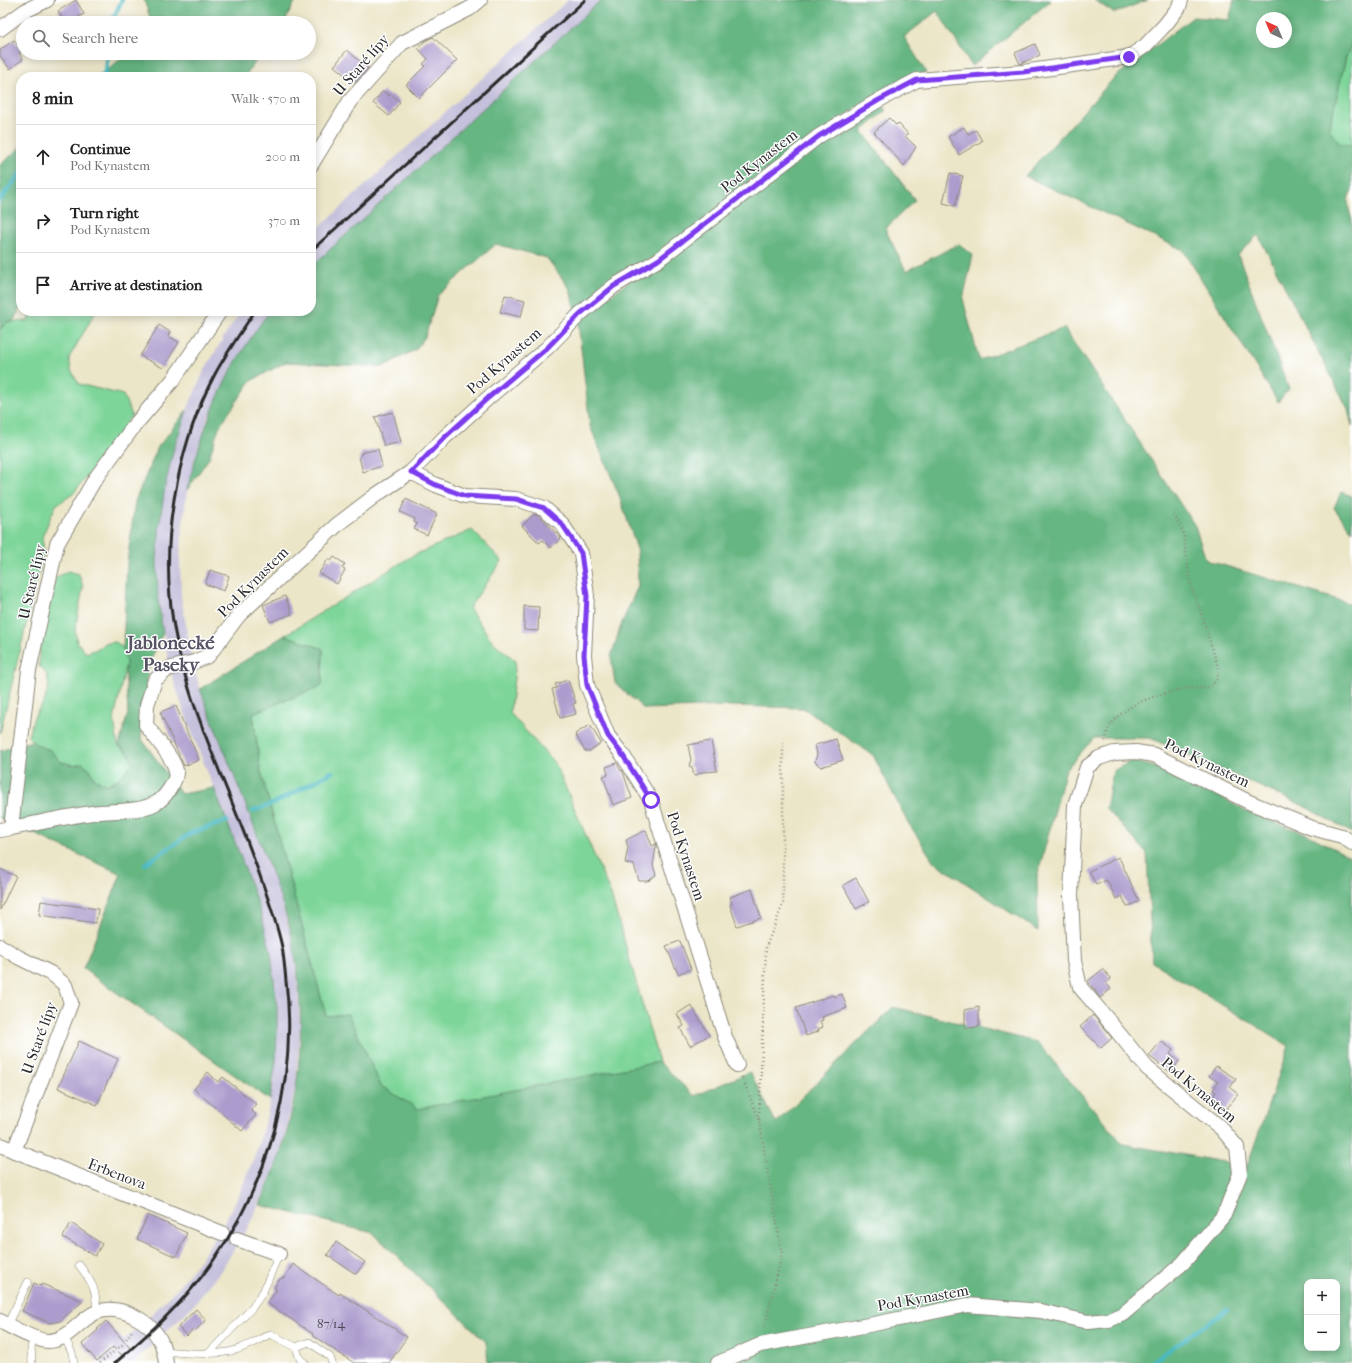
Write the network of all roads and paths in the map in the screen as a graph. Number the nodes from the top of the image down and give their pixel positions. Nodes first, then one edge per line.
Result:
1 (47, 0) edge
2 (480, 0) edge
3 (1181, 0) edge
4 (18, 16) edge
5 (16, 17) edge
6 (0, 29) edge
7 (316, 157) edge
8 (217, 316) edge
9 (411, 472) junction
10 (1174, 515) dead end
11 (783, 742) dead end
12 (1099, 758) junction
13 (6, 829) edge
14 (1352, 843) edge
15 (0, 946) edge
16 (737, 1064) joint
17 (759, 1120) junction
18 (0, 1146) edge
19 (14, 1151) junction
20 (222, 1233) dead end
21 (237, 1239) dead end
22 (279, 1254) joint
23 (79, 1265) dead end
24 (28, 1282) dead end
25 (97, 1312) junction
26 (136, 1317) junction
27 (4, 1323) edge
28 (64, 1336) junction
29 (35, 1337) junction
30 (760, 1345) junction
31 (296, 1348) junction
32 (209, 1353) junction
33 (165, 1360) edge
34 (32, 1363) edge
35 (74, 1363) edge
36 (100, 1363) edge
37 (306, 1363) edge
38 (332, 1363) edge
39 (718, 1363) edge

1 - 4 street
2 - 7 street, U Staré lípy
3 - 9 street, Pod Kynastem
5 - 6 street
8 - 13 street, U Staré lípy
9 - 13 street, Pod Kynastem, bridge
9 - 16 street, Pod Kynastem
10 - 12 path
11 - 17 path
12 - 14 street, Pod Kynastem
12 - 30 street, Pod Kynastem
15 - 19 street, U Staré lípy
16 - 17 path
17 - 30 path
18 - 19 street, Erbenova
19 - 20 street, Erbenova
21 - 22 street
22 - 32 lane
23 - 25 lane
24 - 27 lane
25 - 26 street
25 - 28 street
26 - 33 street
26 - 36 path
27 - 29 street
28 - 29 street
28 - 35 lane
29 - 34 lane
30 - 39 street, Pod Kynastem
31 - 32 lane
31 - 37 lane
31 - 38 lane
32 - 33 lane

